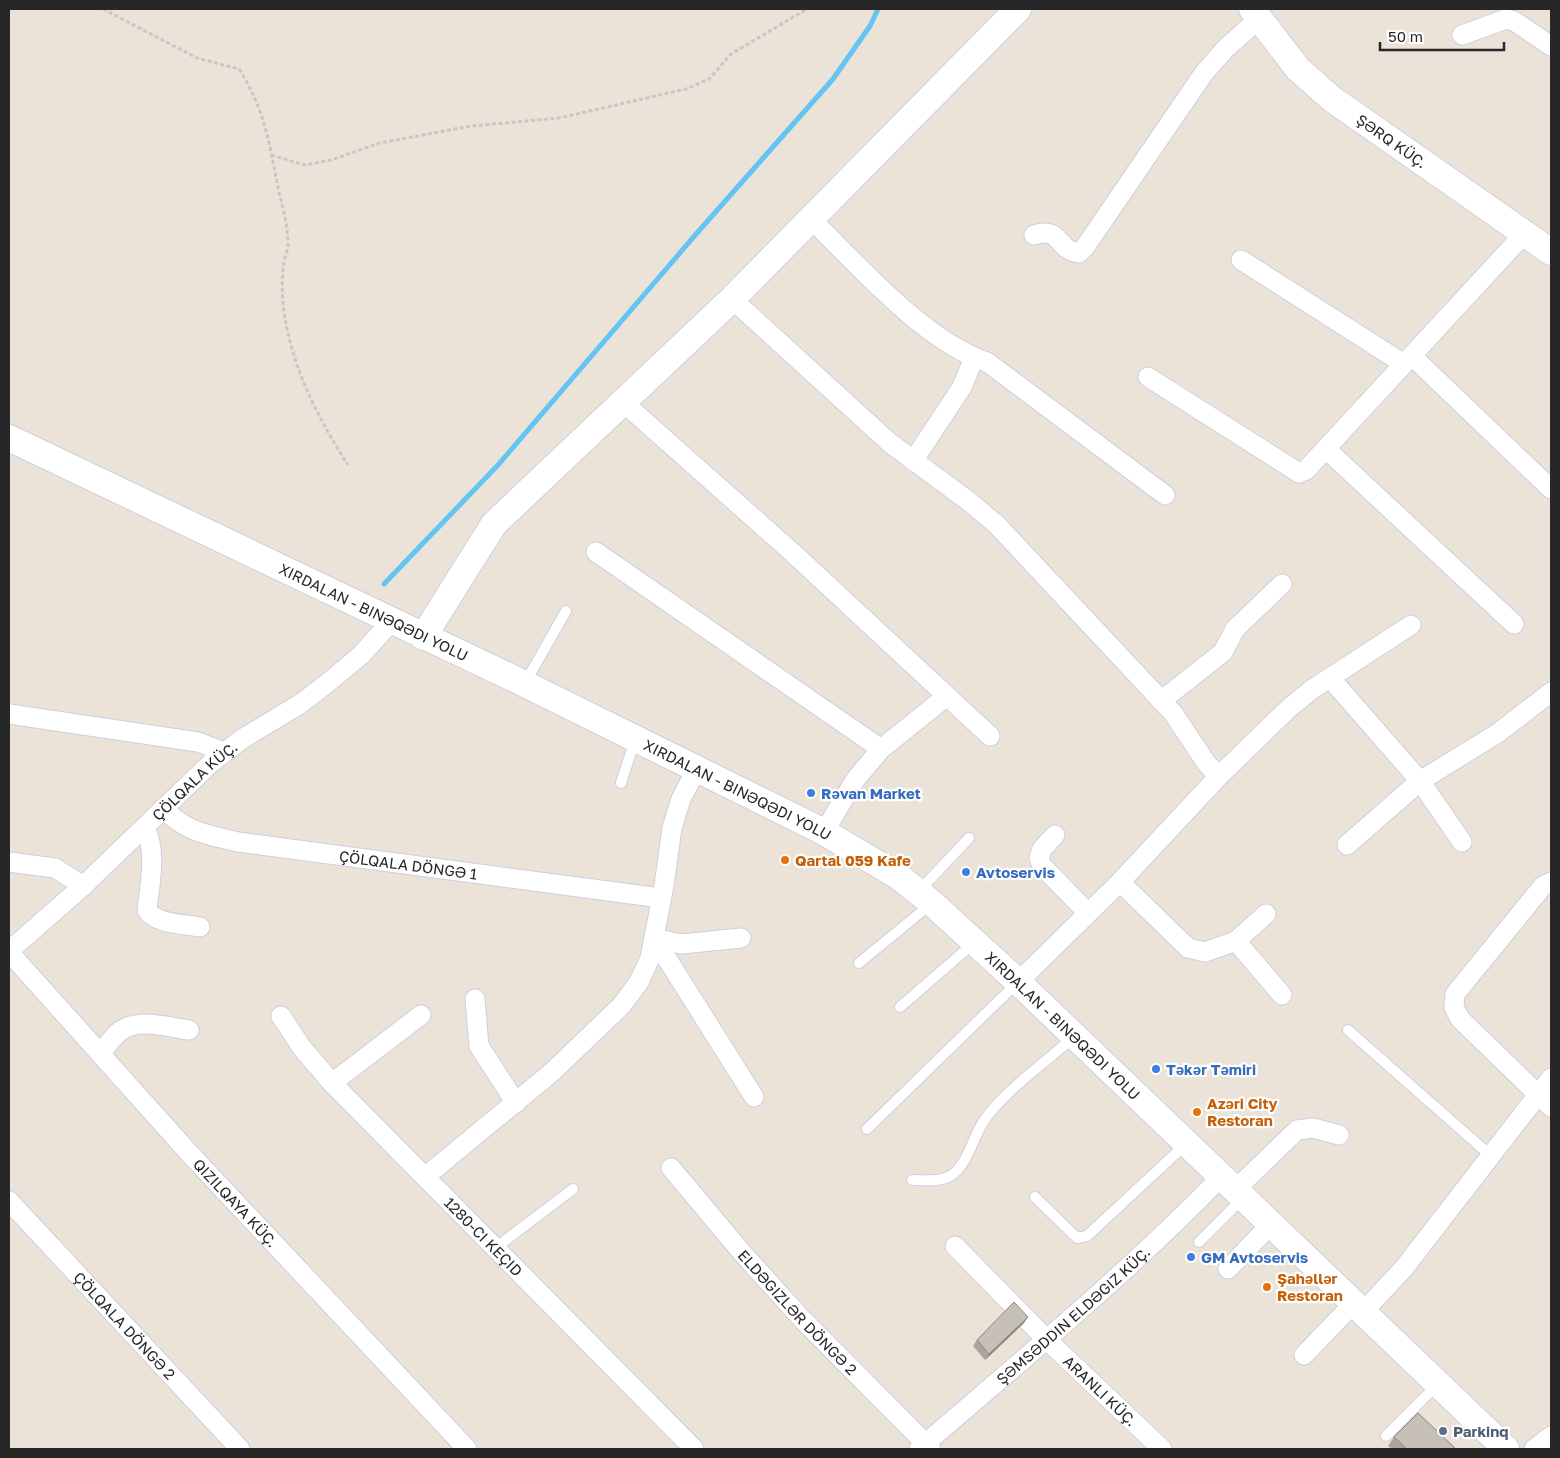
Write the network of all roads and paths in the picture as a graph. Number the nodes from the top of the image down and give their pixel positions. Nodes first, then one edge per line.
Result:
1 (103, 9) edge
2 (807, 9) edge
3 (1018, 9) edge
4 (1256, 14) edge
5 (1462, 35) dead end
6 (1551, 46) edge
7 (271, 155) junction
8 (811, 219) junction
9 (1524, 234) junction
10 (1034, 235) dead end
11 (1551, 252) edge
12 (1241, 260) dead end
13 (732, 299) junction
14 (974, 358) junction
15 (1408, 360) junction
16 (1148, 376) dead end
17 (624, 403) junction
18 (11, 444) edge
19 (1326, 448) junction
20 (913, 461) junction
21 (348, 465) dead end
22 (1551, 489) edge
23 (1164, 495) dead end
24 (596, 552) dead end
25 (1282, 584) dead end
26 (566, 611) dead end
27 (391, 622) junction
28 (1514, 624) dead end
29 (1411, 625) dead end
30 (423, 636) junction
31 (1331, 679) junction
32 (525, 684) junction
33 (1551, 692) edge
34 (947, 696) junction
35 (1161, 701) junction
36 (9, 714) edge
37 (990, 736) dead end
38 (635, 740) junction
39 (881, 749) junction
40 (224, 752) junction
41 (696, 770) junction
42 (1219, 776) junction
43 (1420, 780) junction
44 (621, 783) dead end
45 (163, 809) junction
46 (145, 827) junction
47 (824, 832) junction
48 (1055, 835) dead end
49 (969, 838) dead end
50 (1462, 842) dead end
51 (1347, 845) dead end
52 (9, 862) edge
53 (1120, 882) junction
54 (1551, 882) edge
55 (83, 886) junction
56 (926, 897) junction
57 (661, 898) junction
58 (1088, 914) junction
59 (1266, 914) dead end
60 (200, 927) dead end
61 (654, 938) junction
62 (741, 938) dead end
63 (1236, 941) junction
64 (975, 942) junction
65 (9, 952) edge
66 (859, 963) dead end
67 (1018, 982) junction
68 (1282, 995) dead end
69 (475, 998) dead end
70 (900, 1007) dead end
71 (421, 1014) dead end
72 (280, 1016) dead end
73 (189, 1030) dead end
74 (1348, 1030) dead end
75 (1075, 1036) junction
76 (100, 1054) junction
77 (1551, 1078) edge
78 (332, 1083) junction
79 (754, 1097) dead end
80 (1545, 1101) edge
81 (516, 1103) junction
82 (867, 1129) dead end
83 (1339, 1135) dead end
84 (1187, 1144) junction
85 (1491, 1156) junction
86 (671, 1168) dead end
87 (426, 1176) junction
88 (912, 1180) dead end
89 (1233, 1188) junction
90 (573, 1189) dead end
91 (1035, 1197) dead end
92 (9, 1201) edge
93 (1271, 1224) junction
94 (1199, 1242) dead end
95 (955, 1246) dead end
96 (494, 1249) junction
97 (1228, 1269) dead end
98 (1358, 1308) junction
99 (1047, 1340) junction
100 (1304, 1355) dead end
101 (1438, 1384) junction
102 (1386, 1436) dead end
103 (1551, 1436) edge
104 (925, 1447) edge
105 (240, 1449) edge
106 (467, 1449) edge
107 (694, 1449) edge
108 (1162, 1449) edge
109 (1506, 1449) edge
110 (1534, 1449) edge

1 - 7 path
2 - 7 path
3 - 8 main road
4 - 9 main road, ŞƏRQ KÜÇ.
4 - 10 street
5 - 6 street
7 - 21 path
8 - 13 main road
8 - 14 street
9 - 11 main road, ŞƏRQ KÜÇ.
9 - 15 street
12 - 15 street
13 - 17 main road
13 - 20 street
14 - 20 street
14 - 23 street
15 - 19 street
15 - 22 street
16 - 19 street
17 - 30 main road
17 - 34 street
18 - 27 main road
19 - 28 street
20 - 35 street
24 - 39 street
25 - 35 street
26 - 32 lane
27 - 30 main road
27 - 40 street, ÇÖLQALA KÜÇ.
29 - 31 street
30 - 32 main road
31 - 42 street
31 - 43 street
32 - 38 main road
33 - 43 street
34 - 37 street
34 - 39 street
35 - 42 street
36 - 40 street
38 - 41 main road
38 - 44 lane
39 - 47 street
40 - 45 street, ÇÖLQALA KÜÇ.
41 - 47 main road
41 - 57 street
42 - 53 street
43 - 50 street
43 - 51 street
45 - 46 street, ÇÖLQALA KÜÇ.
45 - 57 street, ÇÖLQALA DÖNGƏ 1
46 - 55 street, ÇÖLQALA KÜÇ.
46 - 60 street
47 - 56 main road
48 - 58 street
49 - 56 lane
52 - 55 street
53 - 58 street
53 - 63 street
54 - 80 street
55 - 65 street, ÇÖLQALA KÜÇ.
56 - 64 main road
56 - 66 lane
57 - 61 street
58 - 67 street
59 - 63 street
61 - 62 street
61 - 79 street
61 - 81 street
63 - 68 street
64 - 67 main road
64 - 70 lane
65 - 76 street
67 - 75 main road
67 - 82 lane
69 - 81 street
71 - 78 street
72 - 78 street
73 - 76 street
74 - 85 lane
75 - 84 main road
75 - 88 lane
76 - 106 street
77 - 80 street
78 - 87 street
80 - 85 street
81 - 87 street
83 - 89 street, ŞƏMSƏDDIN ELDƏGIZ KÜÇ.
84 - 89 main road
84 - 91 lane
85 - 98 street
86 - 104 street, ELDƏGIZLƏR DÖNGƏ 2
87 - 96 street
89 - 93 main road
89 - 94 lane
89 - 99 street, ŞƏMSƏDDIN ELDƏGIZ KÜÇ.
90 - 96 lane
92 - 105 street, ÇÖLQALA DÖNGƏ 2
93 - 97 street
93 - 98 main road
95 - 99 street
96 - 107 street
98 - 100 street
98 - 101 main road
99 - 104 street, ŞƏMSƏDDIN ELDƏGIZ KÜÇ.
99 - 108 street
101 - 102 lane
101 - 109 main road
103 - 110 street

